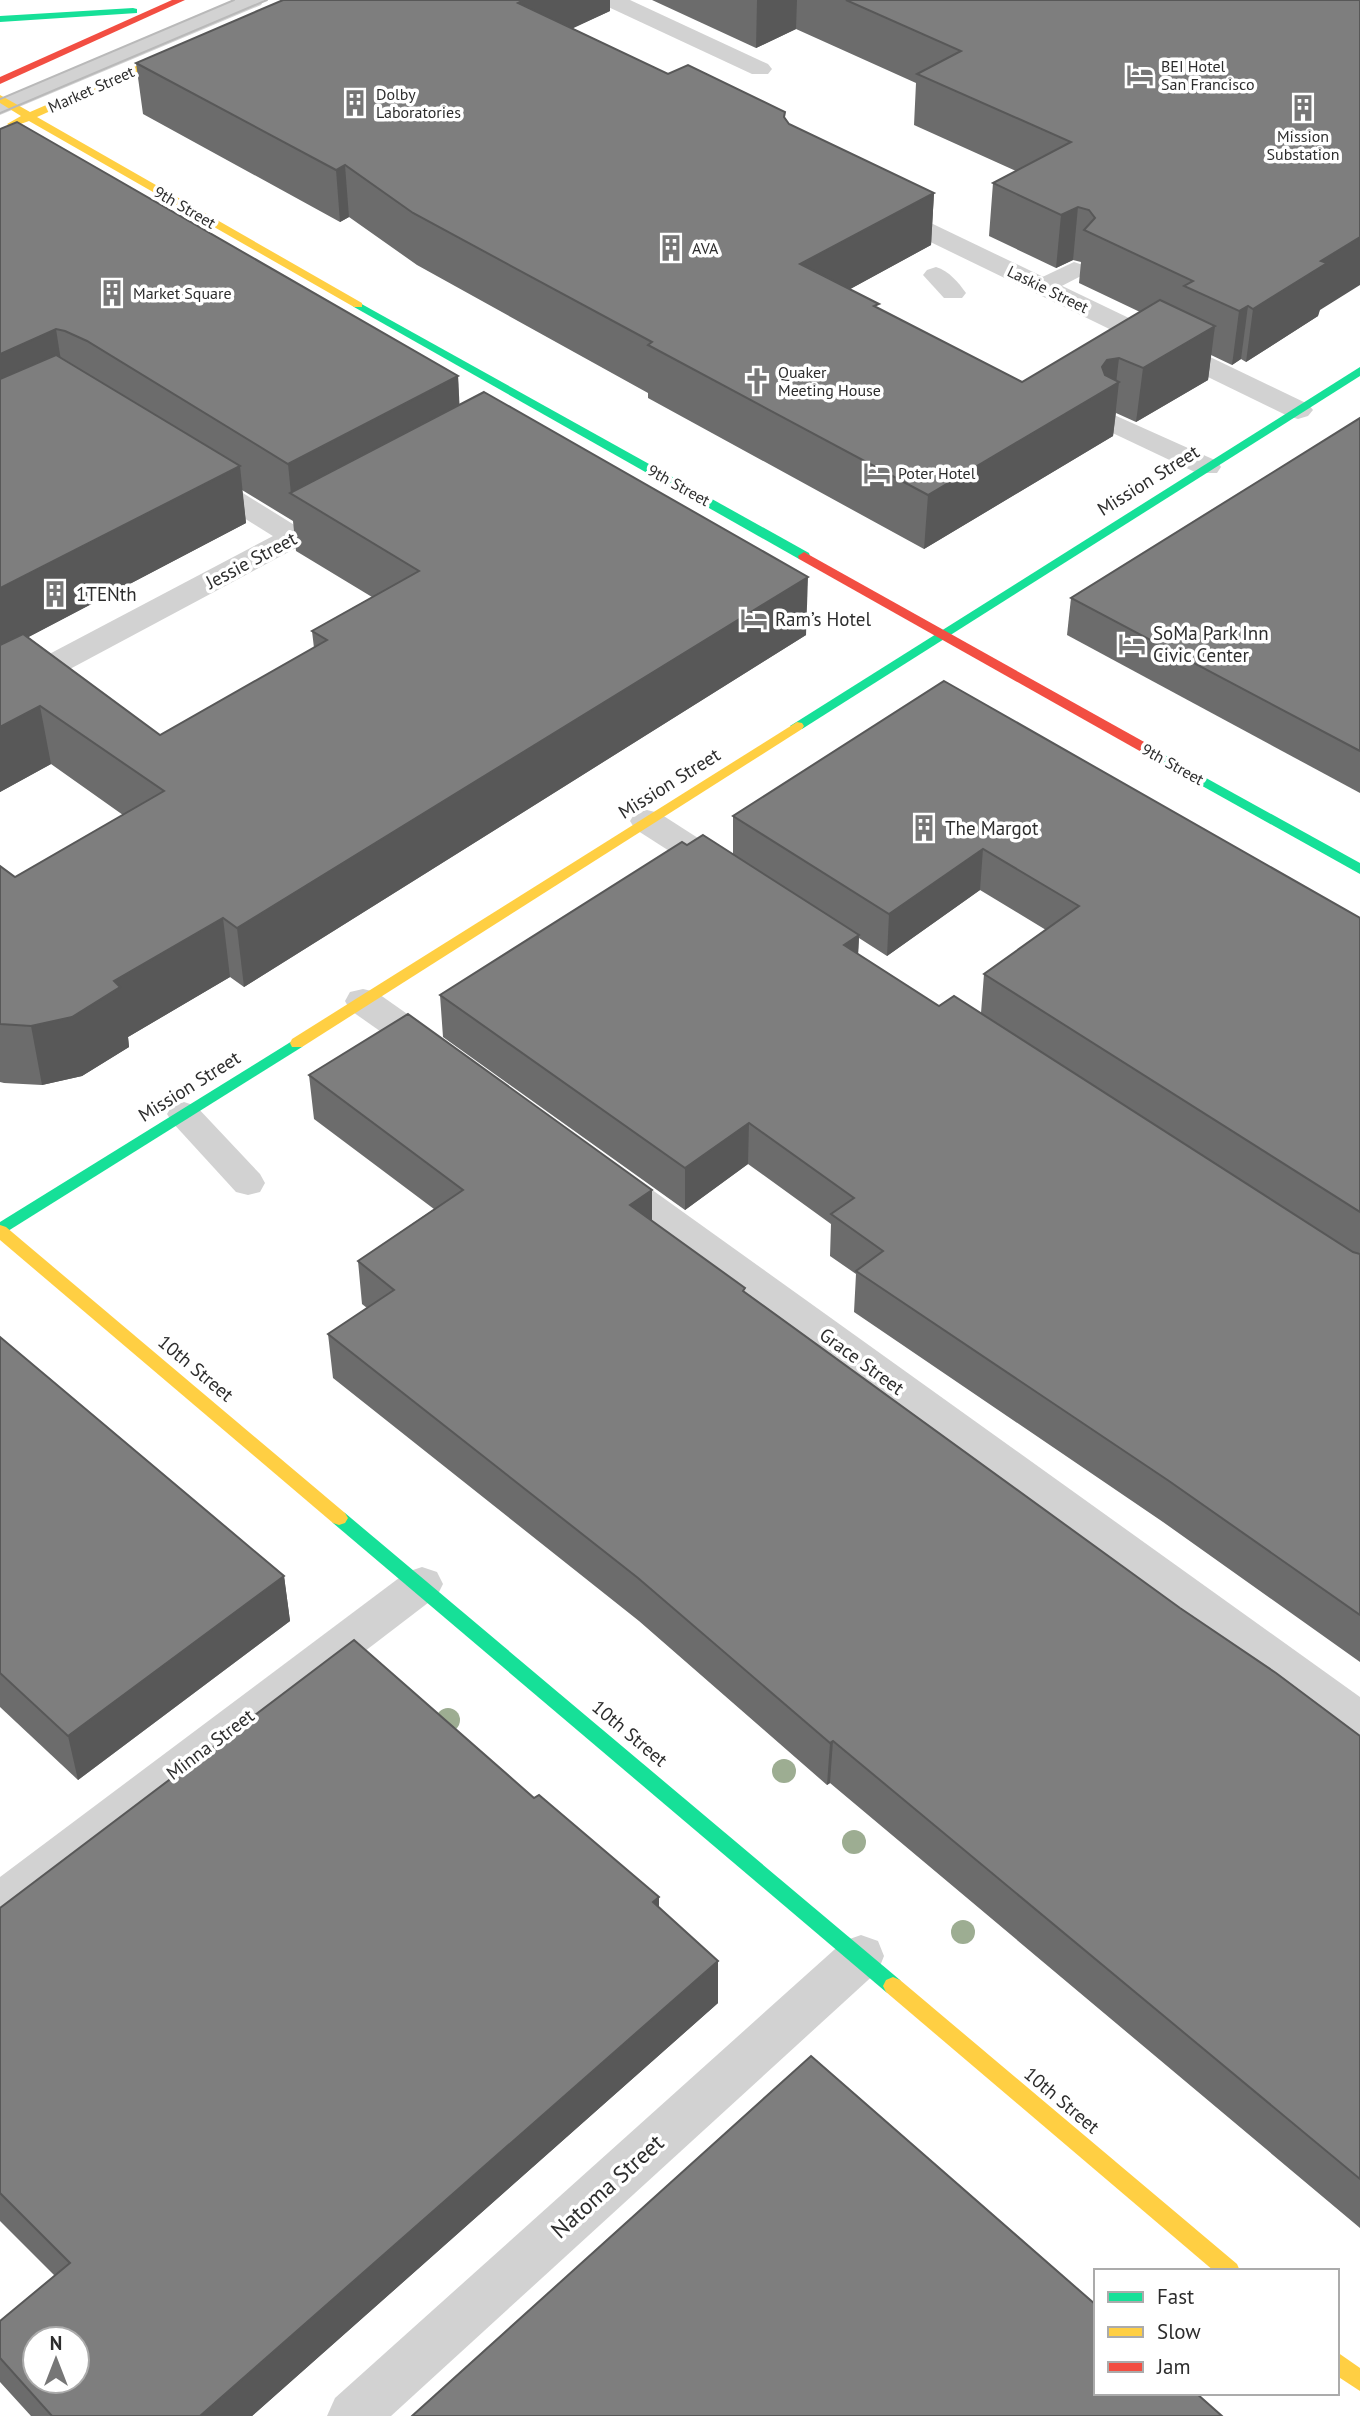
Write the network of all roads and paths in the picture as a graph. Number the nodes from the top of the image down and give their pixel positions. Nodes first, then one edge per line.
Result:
1 (180, 0) edge
2 (253, 0) edge
3 (612, 0) edge
4 (156, 10) junction
5 (0, 19) edge
6 (200, 42) edge
7 (760, 69) dead end
8 (0, 81) edge
9 (3, 103) edge
10 (29, 117) junction
11 (0, 129) edge
12 (858, 196) edge
13 (1074, 270) dead end
14 (1042, 286) junction
15 (1360, 371) edge
16 (539, 406) junction
17 (1298, 410) junction
18 (1112, 422) dead end
19 (503, 425) edge
20 (1207, 467) junction
21 (184, 469) edge
22 (366, 498) edge
23 (294, 537) junction
24 (943, 634) junction
25 (0, 693) edge
26 (647, 821) junction
27 (1360, 869) edge
28 (755, 891) edge
29 (363, 1001) junction
30 (466, 1075) edge
31 (184, 1114) junction
32 (579, 1156) edge
33 (248, 1183) dead end
34 (0, 1230) edge
35 (422, 1584) junction
36 (1360, 1721) edge
37 (1, 1901) edge
38 (861, 1956) junction
39 (1228, 2269) edge
40 (1339, 2364) edge
41 (1360, 2381) edge
42 (353, 2416) edge

1 - 4 main road
2 - 9 lane, Market Street
3 - 7 lane
4 - 5 main road
4 - 8 main road
6 - 10 main road, Market Street
9 - 10 main road, 9th Street
10 - 11 main road, Market Street
10 - 16 main road, 9th Street
12 - 14 street, Laskie Street
13 - 14 lane
14 - 17 street, Laskie Street
15 - 17 main road, Mission Street
16 - 19 street
16 - 24 main road, 9th Street
17 - 20 main road, Mission Street
18 - 20 lane
20 - 24 main road, Mission Street
21 - 23 lane
22 - 23 street, Jessie Street
23 - 25 street, Jessie Street
24 - 26 main road, Mission Street
24 - 27 main road, 9th Street
26 - 28 street
26 - 29 main road, Mission Street
29 - 30 street
29 - 31 main road, Mission Street
31 - 33 lane
31 - 34 main road, Mission Street
32 - 36 street, Grace Street
34 - 35 main road, 10th Street
35 - 37 street, Minna Street
35 - 38 main road, 10th Street
38 - 39 main road, 10th Street
38 - 42 street, Natoma Street
40 - 41 main road

